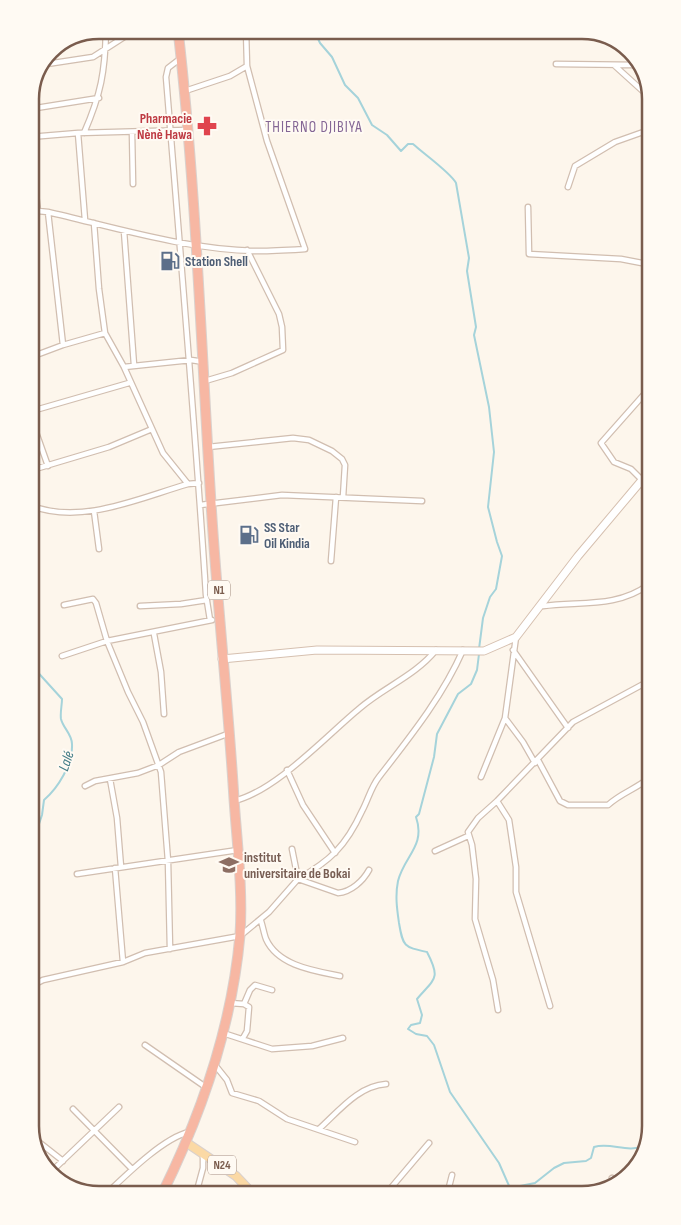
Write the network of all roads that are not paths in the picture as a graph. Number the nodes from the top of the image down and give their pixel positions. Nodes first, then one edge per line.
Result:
1 (106, 39) edge
2 (120, 39) edge
3 (179, 39) edge
4 (246, 39) edge
5 (106, 48) junction
6 (182, 58) junction
7 (50, 63) edge
8 (556, 64) dead end
9 (614, 65) junction
10 (631, 65) edge
11 (247, 66) junction
12 (641, 90) edge
13 (185, 91) junction
14 (99, 98) junction
15 (39, 108) edge
16 (188, 130) junction
17 (171, 131) junction
18 (132, 132) junction
19 (642, 132) edge
20 (78, 133) junction
21 (84, 133) junction
22 (39, 136) edge
23 (132, 184) dead end
24 (568, 187) dead end
25 (528, 207) dead end
26 (39, 211) edge
27 (48, 212) junction
28 (85, 220) junction
29 (94, 222) junction
30 (124, 231) junction
31 (178, 242) junction
32 (196, 244) junction
33 (247, 250) junction
34 (642, 263) edge
35 (105, 333) junction
36 (63, 345) junction
37 (39, 354) edge
38 (191, 360) junction
39 (204, 362) junction
40 (134, 365) junction
41 (124, 367) junction
42 (205, 381) junction
43 (130, 383) junction
44 (642, 397) edge
45 (39, 409) edge
46 (152, 430) junction
47 (39, 441) edge
48 (208, 448) junction
49 (48, 466) junction
50 (39, 468) edge
51 (642, 477) edge
52 (642, 482) edge
53 (199, 483) junction
54 (188, 484) junction
55 (336, 497) junction
56 (344, 497) junction
57 (422, 501) dead end
58 (200, 506) junction
59 (211, 506) junction
60 (39, 508) edge
61 (94, 511) junction
62 (99, 549) dead end
63 (331, 561) dead end
64 (642, 589) edge
65 (219, 593) junction
66 (206, 597) junction
67 (64, 605) dead end
68 (140, 606) dead end
69 (543, 606) junction
70 (210, 620) junction
71 (221, 621) junction
72 (154, 634) junction
73 (516, 637) junction
74 (107, 642) junction
75 (436, 650) junction
76 (463, 650) junction
77 (513, 650) junction
78 (62, 656) dead end
79 (222, 660) junction
80 (642, 685) edge
81 (164, 714) dead end
82 (504, 718) junction
83 (568, 728) junction
84 (230, 733) junction
85 (536, 762) junction
86 (159, 765) junction
87 (287, 770) junction
88 (480, 777) dead end
89 (110, 779) junction
90 (642, 784) edge
91 (84, 786) dead end
92 (234, 801) junction
93 (498, 801) junction
94 (468, 836) junction
95 (292, 849) dead end
96 (238, 850) junction
97 (435, 852) dead end
98 (335, 853) junction
99 (168, 860) junction
100 (118, 868) junction
101 (369, 870) dead end
102 (77, 874) dead end
103 (298, 880) junction
104 (260, 921) junction
105 (240, 936) junction
106 (170, 949) junction
107 (123, 962) junction
108 (340, 976) dead end
109 (39, 982) edge
110 (272, 990) dead end
111 (230, 1003) junction
112 (244, 1004) junction
113 (550, 1006) dead end
114 (498, 1010) dead end
115 (223, 1034) junction
116 (244, 1038) junction
117 (343, 1038) dead end
118 (145, 1045) dead end
119 (214, 1064) junction
120 (386, 1084) dead end
121 (207, 1088) junction
122 (119, 1107) dead end
123 (73, 1109) dead end
124 (95, 1130) junction
125 (319, 1130) junction
126 (192, 1131) junction
127 (355, 1142) dead end
128 (187, 1143) junction
129 (429, 1143) dead end
130 (42, 1145) edge
131 (203, 1153) junction
132 (63, 1161) junction
133 (55, 1168) edge
134 (132, 1169) junction
135 (452, 1175) dead end
136 (114, 1186) edge
137 (166, 1186) edge
138 (198, 1186) edge
139 (245, 1186) edge
140 (392, 1186) edge
141 (449, 1186) edge

1 - 5 street
2 - 5 street
3 - 6 highway, N1
4 - 11 street
5 - 7 street
5 - 14 street
6 - 13 highway, N1
6 - 17 street
8 - 9 street
9 - 10 street
9 - 12 street
11 - 13 street
11 - 33 street
13 - 16 highway, N1
14 - 15 street
14 - 21 street
16 - 17 street
16 - 32 highway, N1
17 - 18 street
17 - 31 street
18 - 21 street
18 - 23 street
19 - 24 street
20 - 21 street
20 - 22 street
20 - 28 street
25 - 34 street
26 - 27 street
27 - 28 street
27 - 36 street
28 - 29 street
29 - 30 street
29 - 35 street
30 - 31 street
30 - 40 street
31 - 32 street
31 - 38 street
32 - 33 street
32 - 39 highway, N1
33 - 42 street
35 - 36 street
35 - 41 street
36 - 37 street
38 - 39 street
38 - 40 street
38 - 53 street
39 - 42 highway, N1
40 - 41 street
41 - 43 street
42 - 48 highway, N1
43 - 45 street
43 - 46 street
44 - 51 street
46 - 49 street
46 - 54 street
47 - 49 street
48 - 56 street
48 - 59 highway, N1
49 - 50 street
52 - 69 street
53 - 54 street
53 - 58 street
54 - 61 street
55 - 56 street
55 - 59 street
55 - 63 street
56 - 57 street
58 - 59 street
58 - 66 street
59 - 65 highway, N1
60 - 61 street
61 - 62 street
64 - 69 street
65 - 66 street
65 - 71 highway, N1
66 - 68 street
66 - 70 street
67 - 74 street
69 - 73 street
70 - 71 street
70 - 72 street
71 - 79 highway, N1
72 - 74 street
72 - 81 street
73 - 76 street
73 - 77 street
74 - 78 street
74 - 86 street
75 - 76 street
75 - 79 street
75 - 87 street
76 - 98 street
77 - 82 street
77 - 83 street
79 - 84 highway, N1
80 - 83 street
82 - 85 street
82 - 88 street
83 - 85 street
84 - 86 street
84 - 92 highway, N1
85 - 90 street
85 - 93 street
86 - 89 street
86 - 99 street
87 - 92 street
87 - 98 street
89 - 91 street
89 - 100 street
92 - 96 highway, N1
93 - 94 street
93 - 113 street
94 - 97 street
94 - 114 street
95 - 103 street
96 - 99 street
96 - 105 highway, N1
98 - 103 street
99 - 100 street
99 - 106 street
100 - 102 street
100 - 107 street
101 - 103 street
103 - 104 street
104 - 105 street
104 - 108 street
105 - 106 street
105 - 111 highway, N1
106 - 107 street
107 - 109 street
110 - 112 street
111 - 112 street
111 - 115 highway, N1
112 - 116 street
115 - 116 street
115 - 119 highway, N1
116 - 117 street
118 - 121 street
119 - 121 highway, N1
119 - 125 street
120 - 125 street
121 - 126 highway, N1
122 - 124 street
123 - 124 street
124 - 132 street
124 - 134 street
125 - 127 street
126 - 128 highway, N1
126 - 134 street
128 - 131 main road, N24
128 - 137 highway, N1
129 - 140 street
130 - 132 street
131 - 138 street
131 - 139 main road, N24
132 - 133 street
134 - 136 street
135 - 141 street

